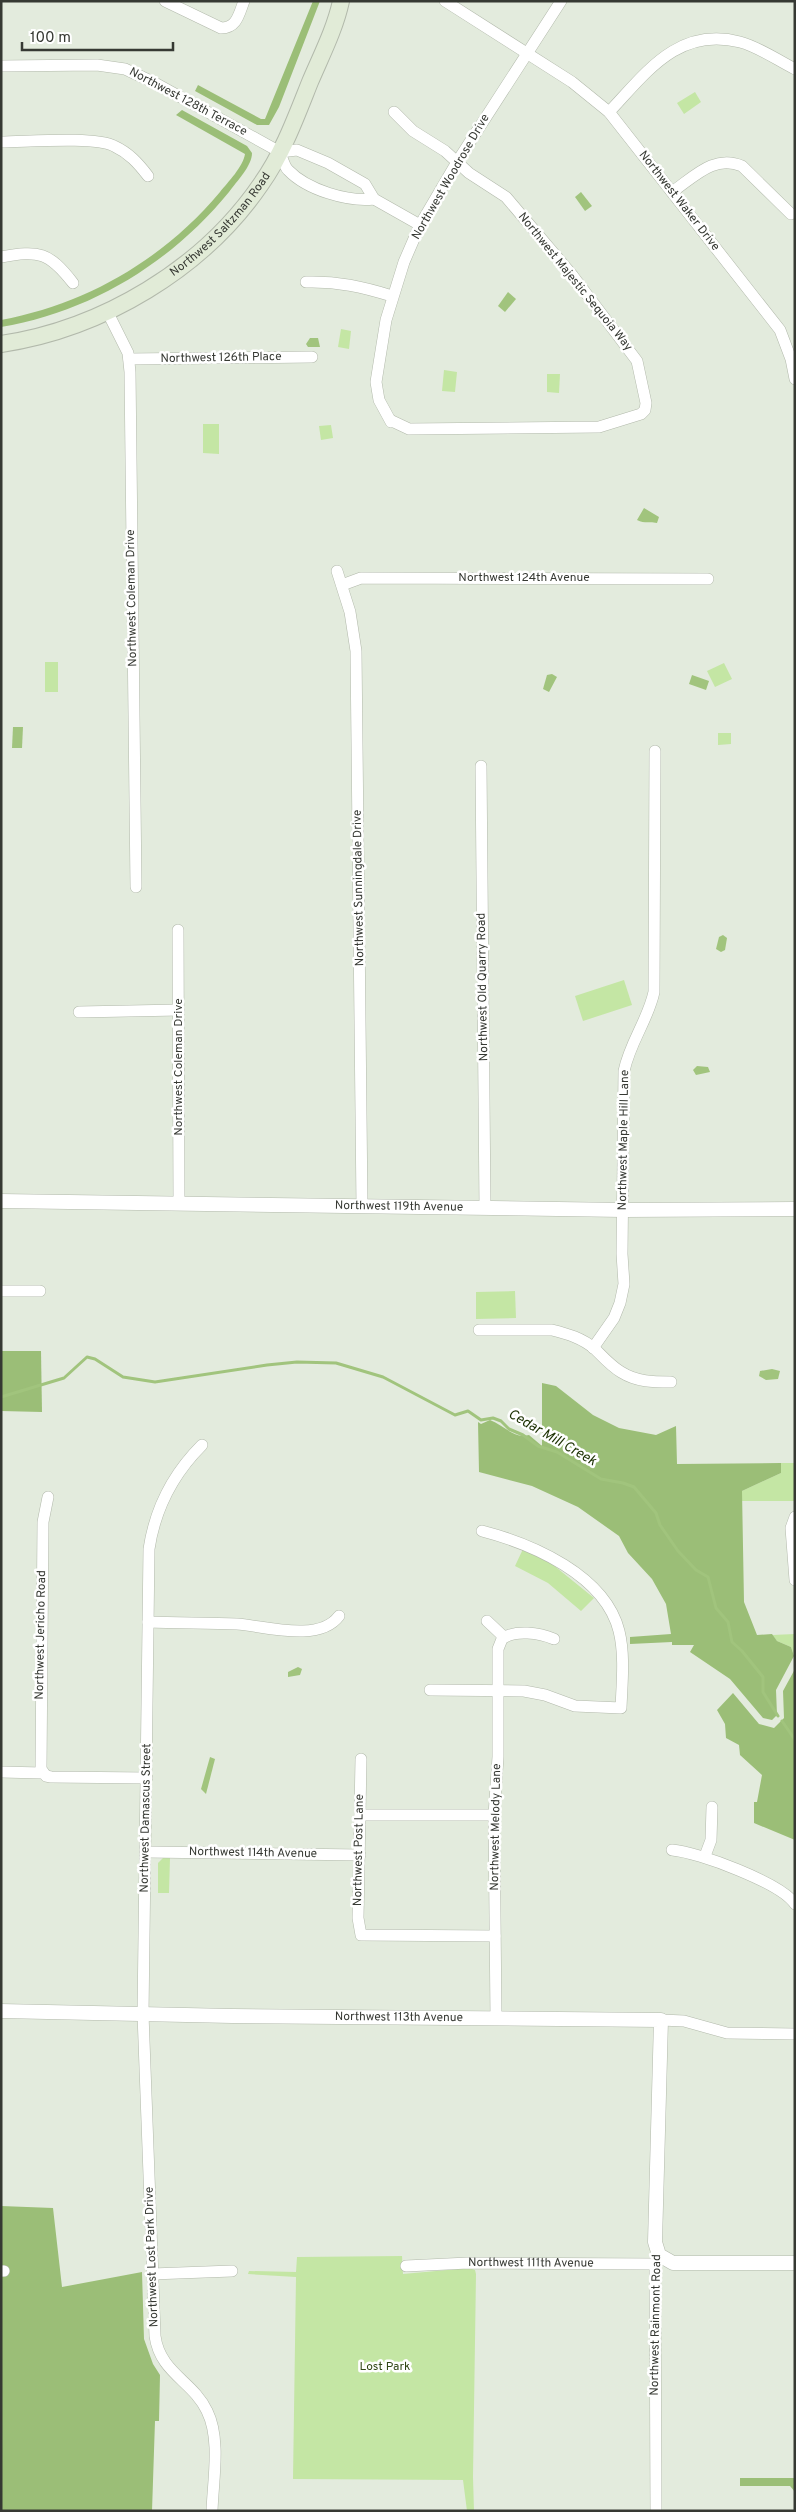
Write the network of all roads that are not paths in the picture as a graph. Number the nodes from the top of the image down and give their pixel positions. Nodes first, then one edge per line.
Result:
1 (165, 1) edge
2 (244, 1) edge
3 (445, 1) edge
4 (561, 1) edge
5 (342, 2) edge
6 (527, 52) junction
7 (1, 66) edge
8 (795, 69) edge
9 (394, 112) dead end
10 (609, 112) junction
11 (1, 142) edge
12 (280, 152) junction
13 (457, 162) junction
14 (148, 176) dead end
15 (672, 192) junction
16 (374, 199) junction
17 (791, 214) dead end
18 (420, 226) junction
19 (1, 257) edge
20 (306, 282) dead end
21 (73, 283) dead end
22 (392, 296) junction
23 (108, 313) junction
24 (1, 344) edge
25 (312, 357) dead end
26 (129, 359) junction
27 (795, 379) edge
28 (392, 422) joint
29 (337, 571) dead end
30 (708, 579) dead end
31 (342, 585) junction
32 (655, 751) dead end
33 (481, 766) dead end
34 (136, 887) dead end
35 (178, 930) dead end
36 (179, 1010) junction
37 (79, 1012) dead end
38 (1, 1201) edge
39 (179, 1203) junction
40 (362, 1206) junction
41 (485, 1208) junction
42 (795, 1209) edge
43 (622, 1210) junction
44 (1, 1291) edge
45 (40, 1291) dead end
46 (479, 1330) dead end
47 (593, 1348) junction
48 (671, 1382) dead end
49 (202, 1445) dead end
50 (48, 1497) dead end
51 (795, 1517) edge
52 (482, 1531) dead end
53 (795, 1580) edge
54 (339, 1616) dead end
55 (487, 1621) dead end
56 (148, 1622) junction
57 (504, 1637) junction
58 (554, 1639) dead end
59 (430, 1690) dead end
60 (498, 1691) junction
61 (361, 1759) dead end
62 (1, 1772) edge
63 (42, 1773) junction
64 (147, 1778) junction
65 (712, 1807) dead end
66 (360, 1815) junction
67 (494, 1815) junction
68 (672, 1850) dead end
69 (147, 1852) junction
70 (360, 1855) junction
71 (704, 1856) junction
72 (795, 1904) edge
73 (495, 1936) junction
74 (1, 2011) edge
75 (143, 2014) junction
76 (496, 2018) junction
77 (661, 2020) junction
78 (795, 2034) edge
79 (657, 2260) junction
80 (795, 2263) edge
81 (406, 2266) dead end
82 (232, 2271) dead end
83 (152, 2274) junction
84 (212, 2511) edge
85 (656, 2511) edge

1 - 2 street
3 - 6 street, Northwest Waker Drive
4 - 6 street, Northwest Woodrose Drive
5 - 12 main road, Northwest Saltzman Road
6 - 10 street, Northwest Waker Drive
6 - 13 street, Northwest Woodrose Drive
7 - 12 street, Northwest 128th Terrace
8 - 10 street
9 - 13 street
10 - 15 street, Northwest Waker Drive
11 - 14 street
12 - 16 street, Northwest 128th Terrace
12 - 16 street, Northwest 128th Terrace
12 - 23 main road, Northwest Saltzman Road
13 - 18 street, Northwest Woodrose Drive
13 - 28 street, Northwest Majestic Sequoia Way
15 - 17 street
15 - 27 street, Northwest Waker Drive
16 - 18 street, Northwest 128th Terrace
18 - 22 street, Northwest Woodrose Drive
19 - 21 street
20 - 22 street
22 - 28 street, Northwest Woodrose Drive
23 - 24 main road, Northwest Saltzman Road
23 - 26 street, Northwest Coleman Drive
25 - 26 street, Northwest 126th Place
26 - 34 street, Northwest Coleman Drive
29 - 31 street, Northwest Sunningdale Drive
30 - 31 street, Northwest 124th Avenue
31 - 40 street, Northwest Sunningdale Drive
32 - 43 street, Northwest Maple Hill Lane
33 - 41 street, Northwest Old Quarry Road
35 - 36 street, Northwest Coleman Drive
36 - 37 street
36 - 39 street, Northwest Coleman Drive
38 - 39 street, Northwest 119th Avenue
39 - 40 street, Northwest 119th Avenue
40 - 41 street, Northwest 119th Avenue
41 - 43 street, Northwest 119th Avenue
42 - 43 street, Northwest 119th Avenue
43 - 47 street, Northwest Maple Hill Lane
44 - 45 street
46 - 47 street
47 - 48 street
49 - 56 street, Northwest Damascus Street
50 - 63 street, Northwest Jericho Road
51 - 53 street
52 - 60 street
54 - 56 street
55 - 57 street
56 - 64 street, Northwest Damascus Street
57 - 58 street
57 - 60 street, Northwest Melody Lane
59 - 60 street
60 - 67 street, Northwest Melody Lane
61 - 66 street, Northwest Post Lane
62 - 63 street
63 - 64 street
64 - 69 street, Northwest Damascus Street
65 - 71 street
66 - 67 street
66 - 70 street, Northwest Post Lane
67 - 73 street, Northwest Melody Lane
68 - 71 street
69 - 70 street, Northwest 114th Avenue
69 - 75 street, Northwest Damascus Street
70 - 73 street, Northwest Post Lane
71 - 72 street
73 - 76 street, Northwest Melody Lane
74 - 75 street, Northwest 113th Avenue
75 - 76 street, Northwest 113th Avenue
75 - 83 street, Northwest Lost Park Drive
76 - 77 street, Northwest 113th Avenue
77 - 78 street, Northwest 113th Avenue
77 - 79 street, Northwest Rainmont Road
79 - 80 street, Northwest 111th Avenue
79 - 81 street, Northwest 111th Avenue
79 - 85 street, Northwest Rainmont Road
82 - 83 street
83 - 84 street, Northwest Lost Park Drive

